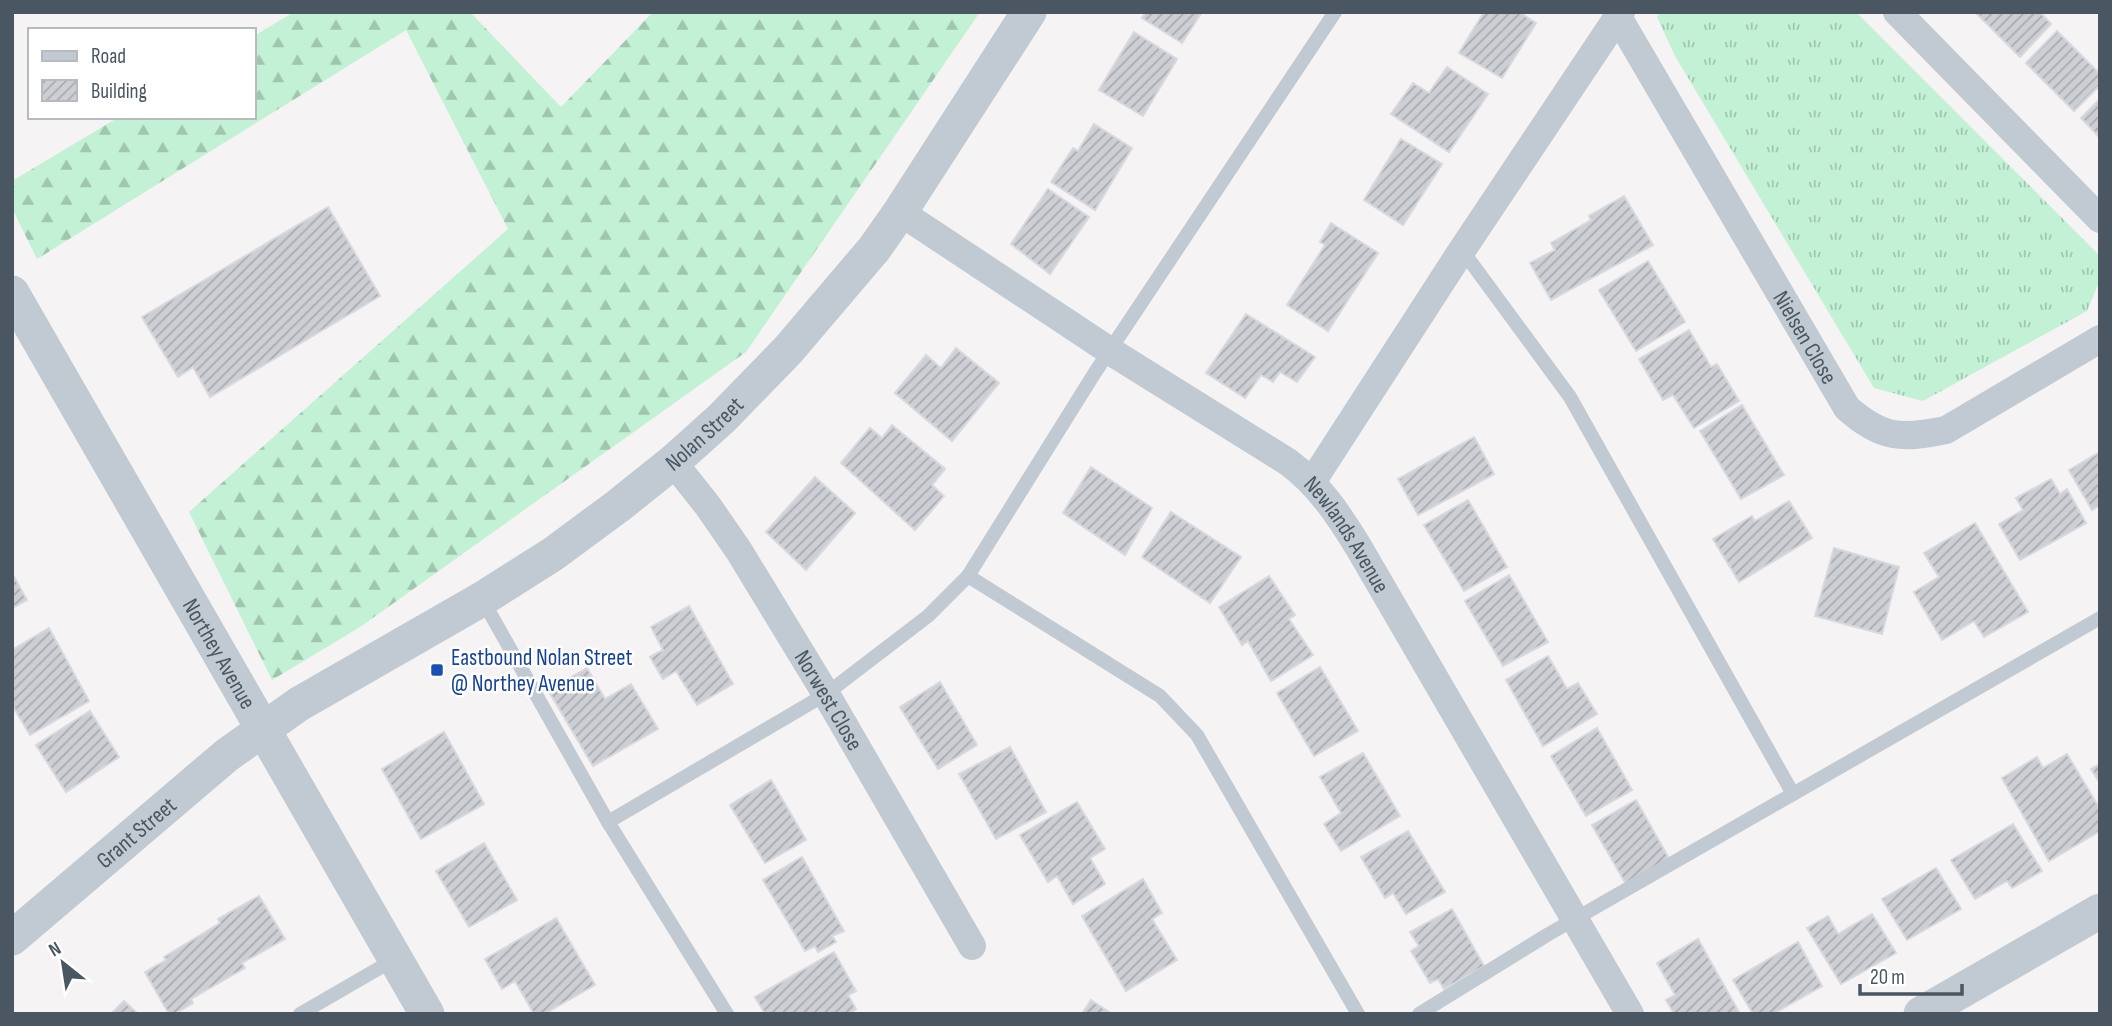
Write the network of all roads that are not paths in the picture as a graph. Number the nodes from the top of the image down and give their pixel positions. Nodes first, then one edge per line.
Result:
1 (1029, 12) edge
2 (1335, 12) edge
3 (1897, 12) edge
4 (1620, 15) edge
5 (900, 212) junction
6 (2100, 219) edge
7 (1462, 250) junction
8 (12, 293) edge
9 (2100, 339) edge
10 (1110, 351) junction
11 (673, 462) junction
12 (1312, 482) junction
13 (968, 576) junction
14 (482, 599) junction
15 (2100, 618) edge
16 (826, 694) junction
17 (263, 731) junction
18 (1793, 794) junction
19 (608, 822) junction
20 (2100, 911) edge
21 (1575, 919) junction
22 (12, 938) edge
23 (972, 946) dead end
24 (395, 959) junction
25 (300, 1014) edge
26 (426, 1014) edge
27 (726, 1014) edge
28 (1358, 1014) edge
29 (1419, 1014) edge
30 (1630, 1014) edge
31 (1922, 1014) edge

1 - 5 street, Nolan Street
2 - 10 lane
3 - 6 street
4 - 7 street, Nielsen Close
4 - 9 street, Nielsen Close
5 - 10 street, Newlands Avenue
5 - 11 street, Nolan Street
7 - 12 street, Nielsen Close
7 - 18 lane
8 - 17 street, Northey Avenue
10 - 12 street, Newlands Avenue
10 - 13 lane
11 - 14 street, Nolan Street
11 - 16 street, Norwest Close
12 - 21 street, Newlands Avenue
13 - 16 lane
13 - 28 lane
14 - 17 street, Nolan Street
14 - 19 lane
15 - 18 lane
16 - 19 lane
16 - 23 street, Norwest Close
17 - 22 street, Grant Street
17 - 24 street, Northey Avenue
18 - 21 lane
19 - 27 lane
20 - 31 street
21 - 29 lane
21 - 30 street, Newlands Avenue
24 - 25 lane
24 - 26 street, Northey Avenue

